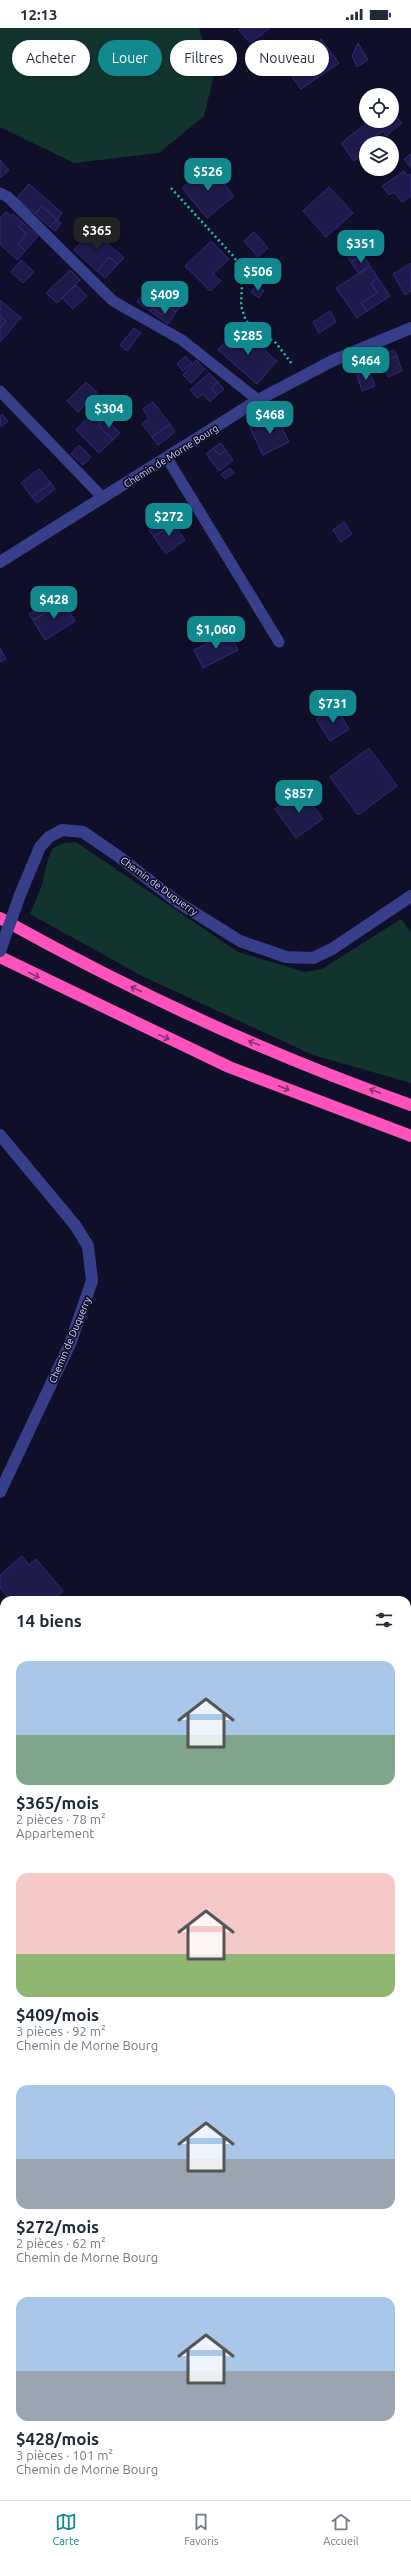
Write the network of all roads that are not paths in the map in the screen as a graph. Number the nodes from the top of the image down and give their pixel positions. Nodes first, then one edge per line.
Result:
1 (0, 193) edge
2 (411, 328) edge
3 (0, 391) edge
4 (258, 400) junction
5 (167, 458) junction
6 (103, 498) junction
7 (0, 562) edge
8 (279, 642) dead end
9 (411, 896) edge
10 (0, 918) edge
11 (0, 951) edge
12 (0, 957) edge
13 (411, 1105) edge
14 (0, 1135) edge
15 (411, 1136) edge
16 (0, 1492) edge

1 - 4 lane
2 - 4 street, Chemin de Morne Bourg
3 - 6 lane
4 - 5 street, Chemin de Morne Bourg
5 - 6 street, Chemin de Morne Bourg
5 - 8 lane
6 - 7 street, Chemin de Morne Bourg
9 - 11 street, Chemin de Duquerry, bridge
13 -> 10 highway
12 -> 15 highway
14 - 16 street, Chemin de Duquerry

